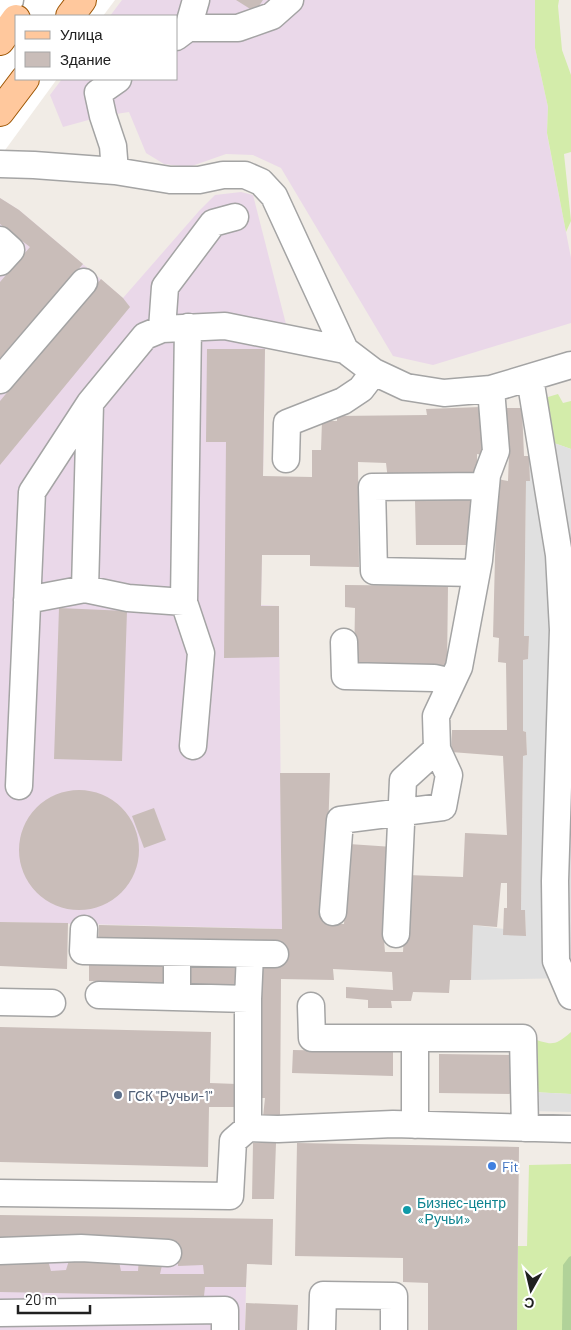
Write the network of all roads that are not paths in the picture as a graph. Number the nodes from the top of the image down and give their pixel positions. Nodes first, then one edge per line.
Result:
1 (10, 0) edge
2 (30, 0) edge
3 (82, 0) edge
4 (196, 0) edge
5 (290, 0) edge
6 (0, 14) edge
7 (19, 15) edge
8 (71, 15) edge
9 (15, 21) edge
10 (182, 33) edge
11 (0, 41) edge
12 (23, 80) edge
13 (117, 80) edge
14 (0, 112) edge
15 (0, 164) edge
16 (115, 171) junction
17 (235, 218) dead end
18 (0, 240) edge
19 (0, 262) edge
20 (84, 282) dead end
21 (188, 328) junction
22 (162, 329) junction
23 (345, 350) junction
24 (571, 365) edge
25 (374, 372) junction
26 (530, 378) junction
27 (0, 380) edge
28 (491, 389) junction
29 (90, 403) junction
30 (286, 459) dead end
31 (486, 486) junction
32 (476, 573) junction
33 (86, 589) junction
34 (27, 600) junction
35 (184, 602) junction
36 (344, 642) dead end
37 (452, 682) junction
38 (193, 746) dead end
39 (437, 749) junction
40 (18, 786) dead end
41 (402, 812) junction
42 (333, 912) dead end
43 (84, 929) dead end
44 (396, 934) dead end
45 (177, 953) junction
46 (100, 995) dead end
47 (571, 996) edge
48 (177, 997) junction
49 (248, 999) junction
50 (0, 1002) edge
51 (52, 1003) dead end
52 (312, 1006) dead end
53 (415, 1038) junction
54 (415, 1125) junction
55 (248, 1128) junction
56 (525, 1128) junction
57 (571, 1129) edge
58 (0, 1193) edge
59 (0, 1251) edge
60 (168, 1253) dead end
61 (0, 1312) edge
62 (226, 1330) edge
63 (322, 1330) edge
64 (394, 1330) edge

1 - 6 lane
2 - 7 main road
3 - 8 main road
4 - 10 lane
5 - 10 lane
9 - 11 main road
12 - 14 main road
13 - 16 lane
15 - 16 lane
16 - 23 lane
17 - 22 lane
18 - 19 lane
20 - 27 lane
21 - 22 lane
21 - 23 lane
21 - 35 lane
22 - 29 lane
23 - 25 lane
24 - 26 lane
25 - 28 lane
25 - 30 lane
26 - 28 lane
26 - 47 lane
28 - 31 lane
29 - 33 lane
29 - 34 lane
31 - 32 lane
31 - 32 lane
32 - 37 lane
33 - 34 lane
33 - 35 lane
34 - 40 lane
35 - 38 lane
36 - 37 lane
37 - 39 lane
39 - 41 lane
39 - 41 lane
41 - 42 lane
41 - 44 lane
43 - 45 lane
45 - 48 lane
45 - 49 lane
46 - 48 lane
48 - 49 lane
49 - 55 lane
50 - 51 lane
52 - 53 lane
53 - 54 lane
53 - 56 lane
54 - 55 lane
54 - 56 lane
55 - 58 lane
56 - 57 lane
59 - 60 lane
61 - 62 lane
63 - 64 lane

